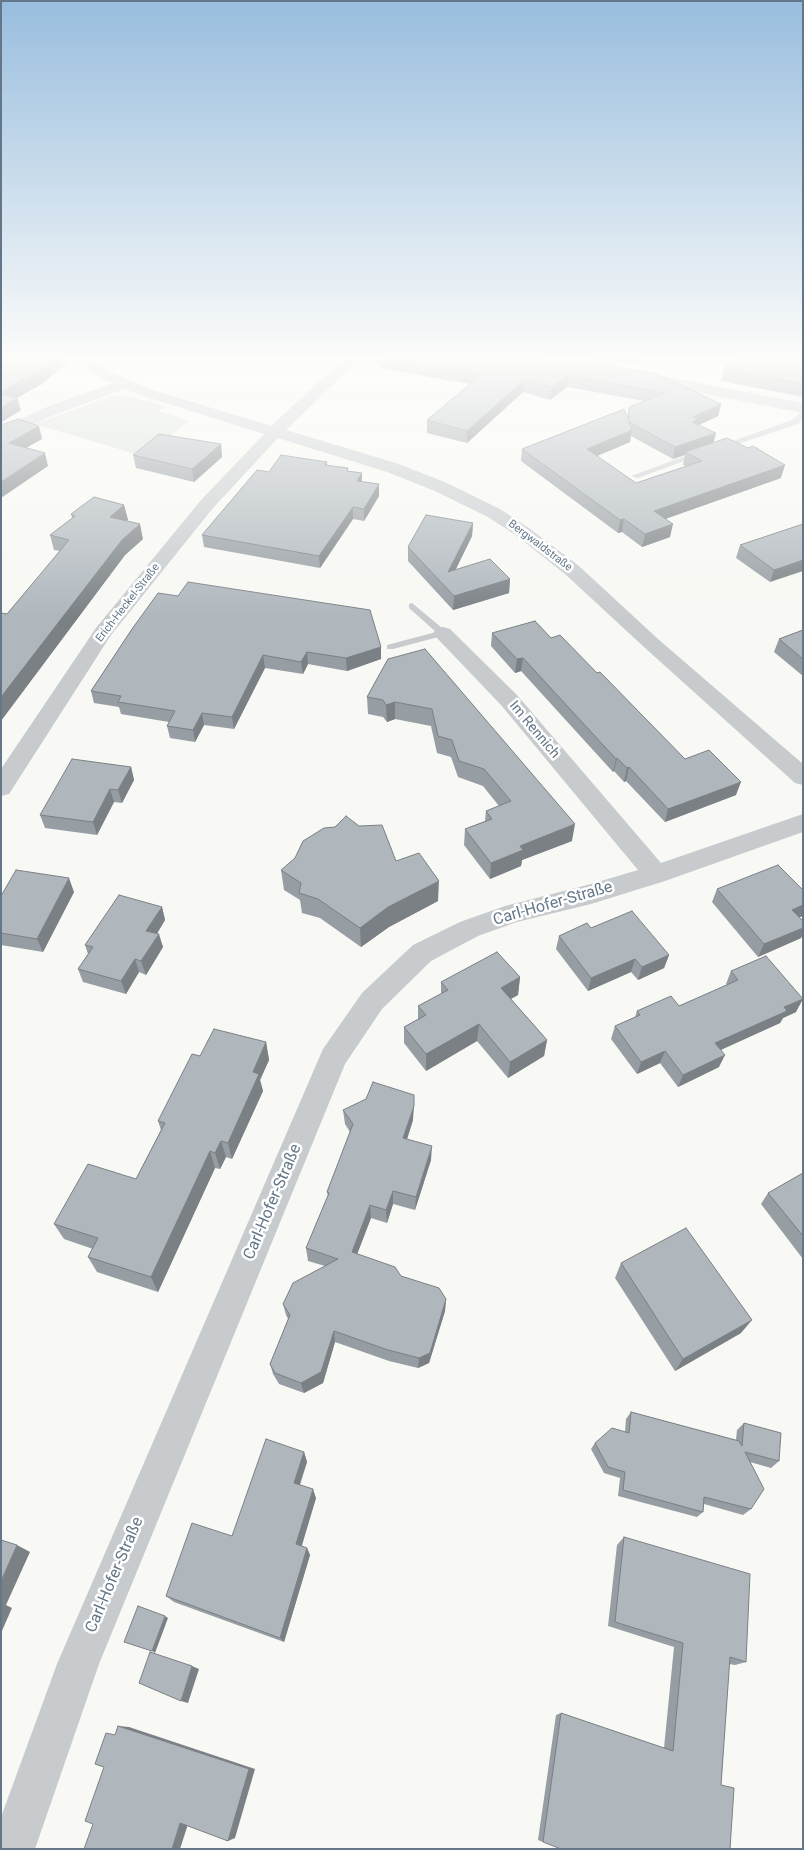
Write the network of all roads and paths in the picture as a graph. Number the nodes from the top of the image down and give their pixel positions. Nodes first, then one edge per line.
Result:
1 (262, 445) edge
2 (318, 445) edge
3 (726, 445) edge
4 (635, 476) dead end
5 (412, 606) dead end
6 (443, 633) junction
7 (390, 648) dead end
8 (803, 777) edge
9 (1, 788) edge
10 (803, 824) edge
11 (656, 874) junction
12 (12, 1849) edge

1 - 9 street, Erich-Heckel-Straße
2 - 8 street, Bergwaldstraße
3 - 4 lane
5 - 6 lane
6 - 7 lane
6 - 11 street, Im Rennich
10 - 11 street, Carl-Hofer-Straße
11 - 12 street, Carl-Hofer-Straße

